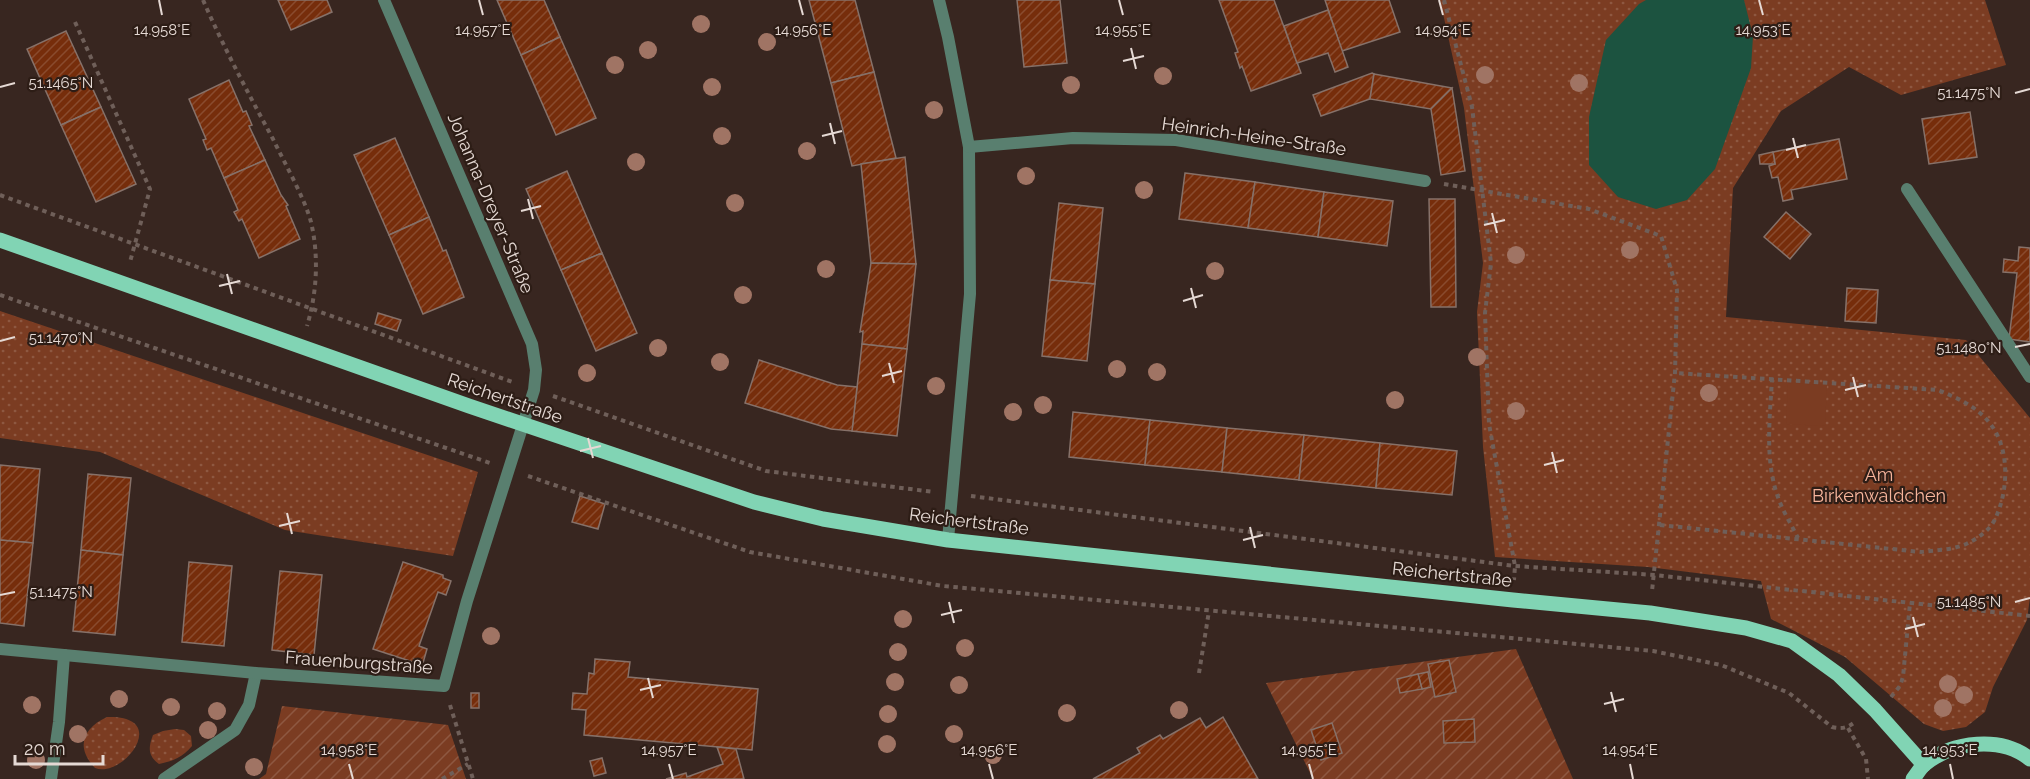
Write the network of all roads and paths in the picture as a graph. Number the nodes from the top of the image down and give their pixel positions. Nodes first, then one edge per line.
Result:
1 (203, 0) edge
2 (384, 0) edge
3 (939, 0) edge
4 (1444, 0) edge
5 (75, 22) dead end
6 (969, 147) junction
7 (1425, 181) joint
8 (1907, 189) dead end
9 (1481, 191) junction
10 (0, 195) edge
11 (0, 240) edge
12 (135, 244) junction
13 (124, 283) junction
14 (312, 309) junction
15 (300, 347) junction
16 (1675, 373) junction
17 (2030, 377) edge
18 (1772, 378) junction
19 (534, 390) junction
20 (523, 425) junction
21 (953, 494) junction
22 (1660, 525) junction
23 (1798, 538) junction
24 (948, 540) junction
25 (1515, 566) junction
26 (1654, 575) junction
27 (1513, 600) junction
28 (1910, 603) junction
29 (1209, 611) dead end
30 (1650, 613) junction
31 (2030, 616) edge
32 (0, 649) edge
33 (64, 655) junction
34 (256, 673) junction
35 (1199, 673) dead end
36 (444, 686) junction
37 (1875, 710) junction
38 (1848, 728) dead end
39 (2030, 759) edge
40 (468, 764) junction
41 (1924, 765) junction
42 (51, 779) edge
43 (164, 779) edge
44 (442, 779) edge
45 (473, 779) edge
46 (1868, 779) edge
47 (1913, 779) edge

1 - 14 path
2 - 19 street, Johanna-Dreyer-Straße
3 - 6 street
4 - 9 path
5 - 12 path
6 - 7 street, Heinrich-Heine-Straße
6 - 21 street
7 - 9 path
8 - 17 street
9 - 16 path
9 - 25 path
10 - 12 path
11 - 13 main road, Reichertstraße
12 - 13 path
12 - 14 path
13 - 15 main road, Reichertstraße
14 - 15 path
14 - 19 path
15 - 20 main road, Reichertstraße
16 - 18 path
16 - 22 path
18 - 23 path
18 - 23 path
19 - 20 street, Johanna-Dreyer-Straße
19 - 21 path
20 - 24 main road, Reichertstraße
20 - 36 street, Frauenburgstraße
21 - 24 street
21 - 25 path
22 - 23 path
22 - 26 path
24 - 27 main road, Reichertstraße
25 - 26 path
25 - 27 path
26 - 28 path
26 - 30 path
27 - 30 main road, Reichertstraße
28 - 31 path
28 - 37 path
29 - 35 path
30 - 37 main road, Reichertstraße
32 - 33 street, Frauenburgstraße
33 - 34 street, Frauenburgstraße
33 - 42 street
34 - 36 street, Frauenburgstraße
34 - 43 street
36 - 40 path
37 - 41 main road, Reichertstraße
38 - 46 path
39 - 41 main road
40 - 44 path
40 - 45 path
41 - 47 main road

